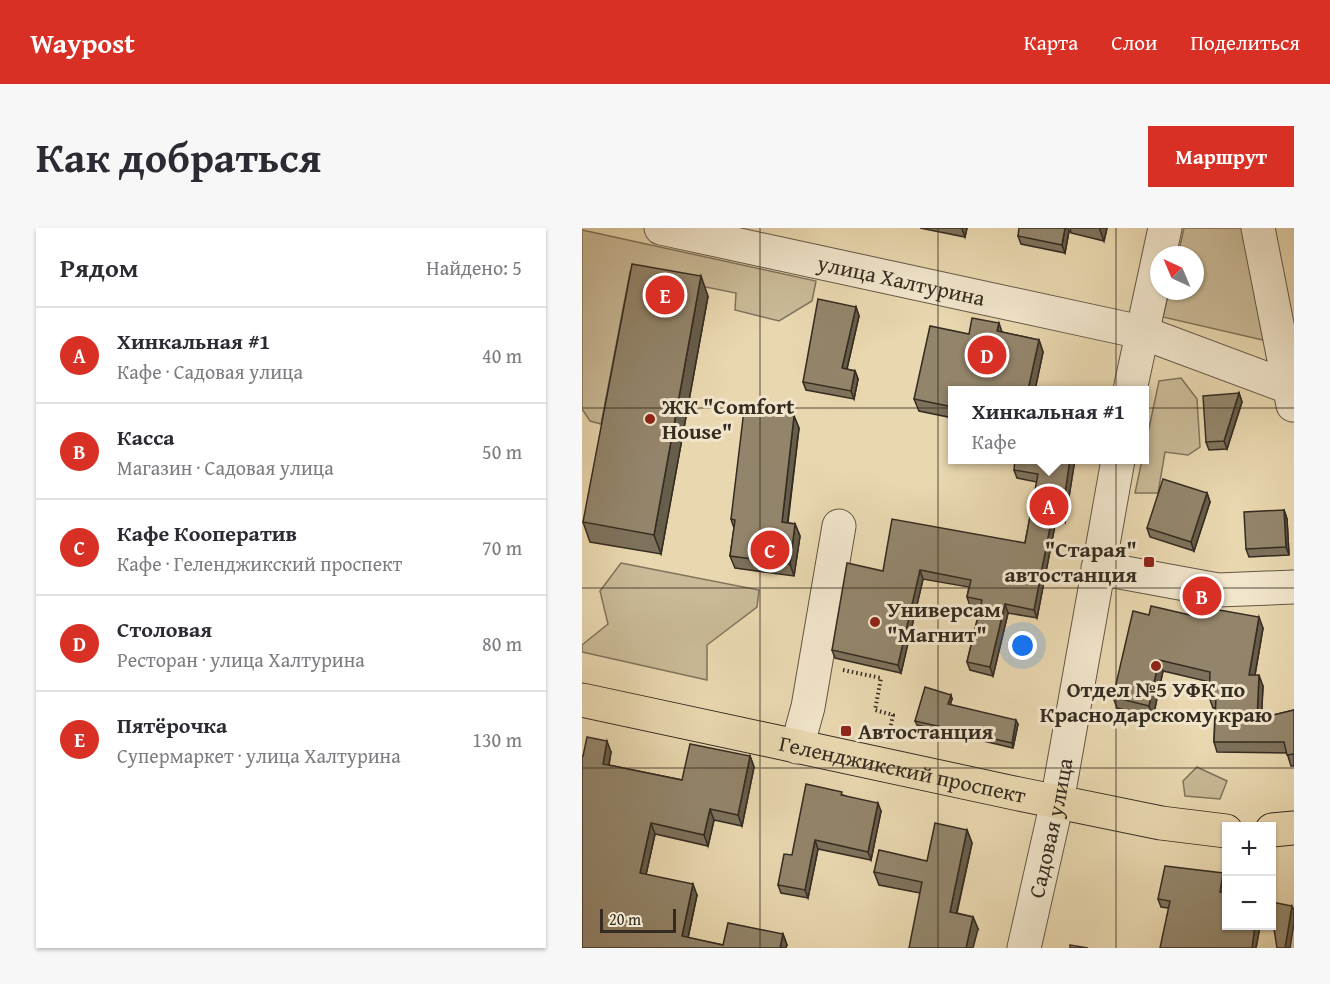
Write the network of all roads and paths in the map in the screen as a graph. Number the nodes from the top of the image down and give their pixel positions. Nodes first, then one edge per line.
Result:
1 (661, 228) edge
2 (1165, 228) edge
3 (1258, 228) edge
4 (1141, 332) junction
5 (1131, 386) edge
6 (1292, 395) edge
7 (1117, 464) edge
8 (839, 526) dead end
9 (1098, 568) junction
10 (1294, 587) edge
11 (839, 669) dead end
12 (582, 700) edge
13 (889, 735) dead end
14 (797, 747) junction
15 (1057, 802) junction
16 (1294, 828) edge
17 (1222, 830) edge
18 (1276, 830) edge
19 (1024, 948) edge

1 - 4 street, улица Халтурина
2 - 4 street
3 - 6 street
4 - 5 street
4 - 6 street, улица Халтурина
7 - 9 street, Садовая улица
8 - 14 street
9 - 10 street
9 - 15 street, Садовая улица
11 - 13 path
12 - 14 main road, Геленджикский проспект
14 - 15 main road, Геленджикский проспект
15 - 17 main road, Геленджикский проспект
15 - 19 street, Садовая улица
16 - 18 main road

